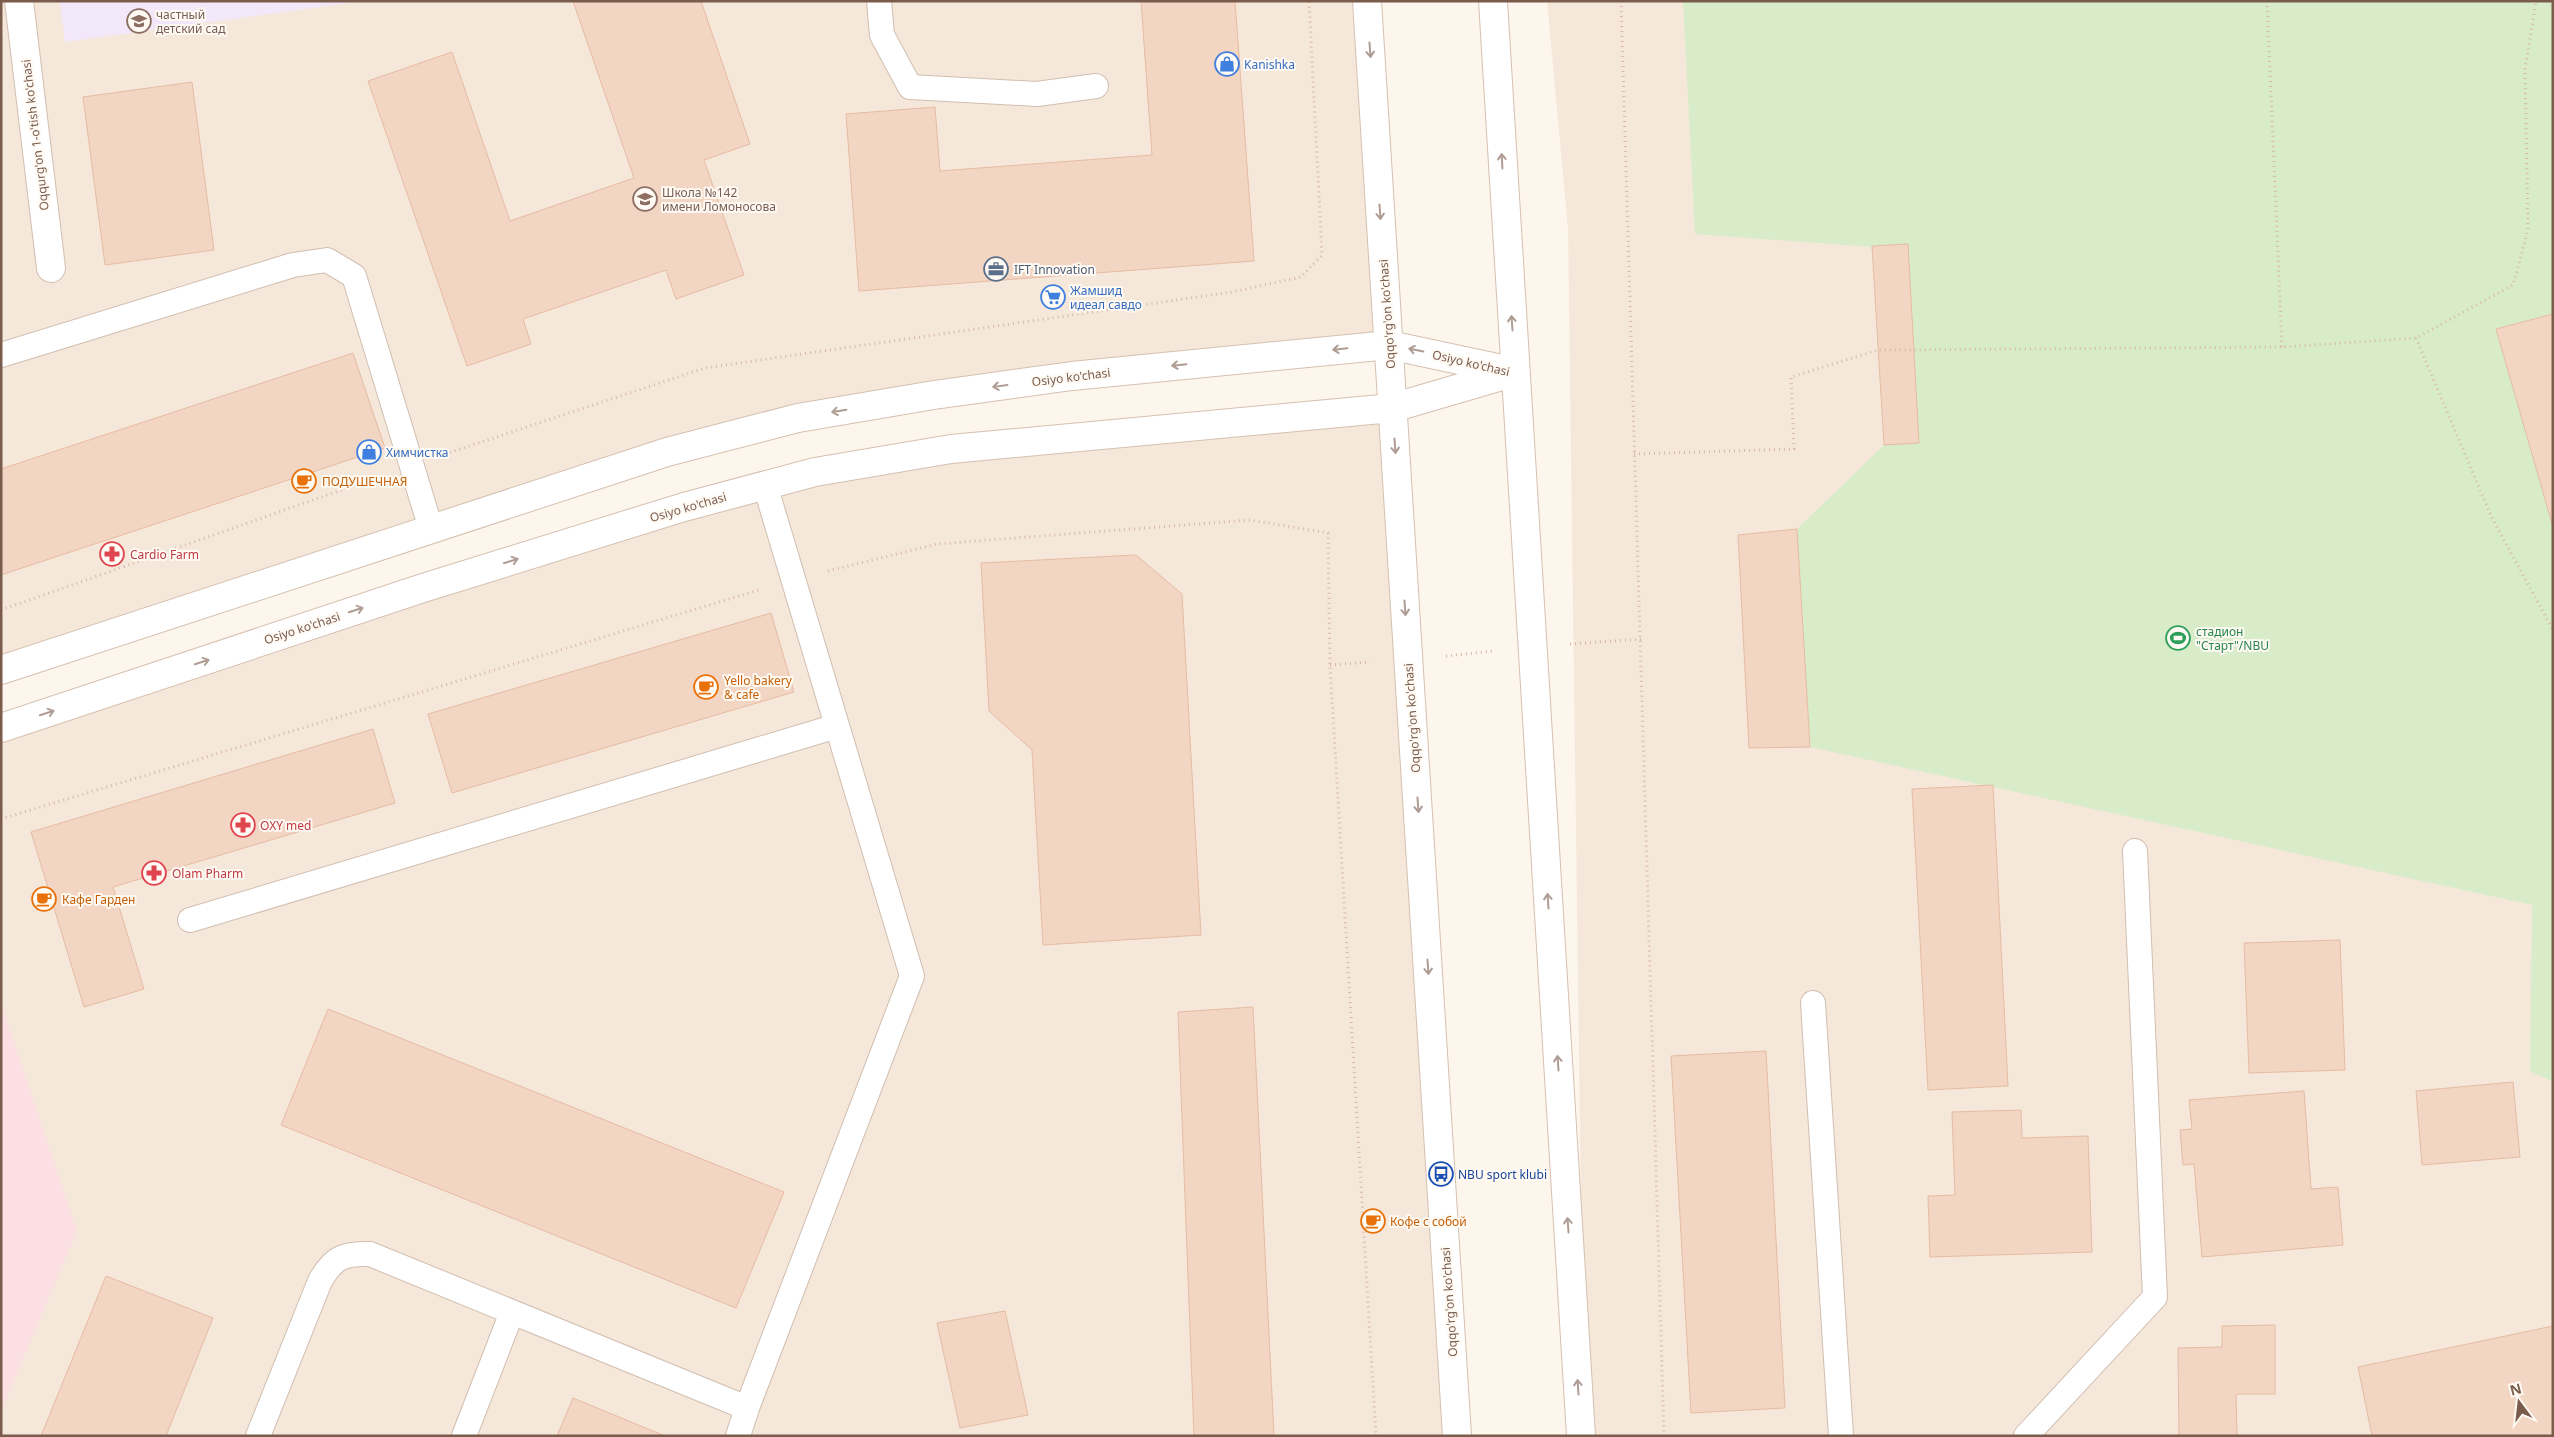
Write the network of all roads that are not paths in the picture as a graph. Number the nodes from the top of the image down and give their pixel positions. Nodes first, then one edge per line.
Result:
1 (19, 1) edge
2 (879, 1) edge
3 (1367, 1) edge
4 (1493, 1) edge
5 (1096, 86) dead end
6 (51, 268) dead end
7 (1389, 345) junction
8 (1, 355) edge
9 (1515, 372) junction
10 (1392, 408) junction
11 (765, 485) junction
12 (431, 530) junction
13 (1, 670) edge
14 (837, 726) junction
15 (1, 728) edge
16 (2135, 851) dead end
17 (190, 920) dead end
18 (1813, 1004) dead end
19 (512, 1312) junction
20 (747, 1408) junction
21 (258, 1436) edge
22 (464, 1436) edge
23 (738, 1436) edge
24 (1457, 1436) edge
25 (1581, 1436) edge
26 (1841, 1436) edge
27 (2026, 1436) edge

1 - 6 main road, Oqqurg'on 1-o'tish ko'chasi
2 - 5 lane
3 -> 7 main road, Oqqo'rg'on ko'chasi
9 -> 4 main road
9 -> 7 main road, Osiyo ko'chasi
7 - 10 main road, Oqqo'rg'on ko'chasi
7 -> 12 main road, Osiyo ko'chasi
8 - 12 lane
9 - 10 main road, Osiyo ko'chasi
25 -> 9 main road
10 - 11 main road, Osiyo ko'chasi
10 -> 24 main road, Oqqo'rg'on ko'chasi
11 - 14 lane
15 -> 11 main road, Osiyo ko'chasi
12 - 13 main road, Osiyo ko'chasi
14 - 17 lane
14 - 20 lane
16 - 27 lane
18 - 26 lane
19 - 20 lane
19 - 21 lane
19 - 22 lane
20 - 23 lane

